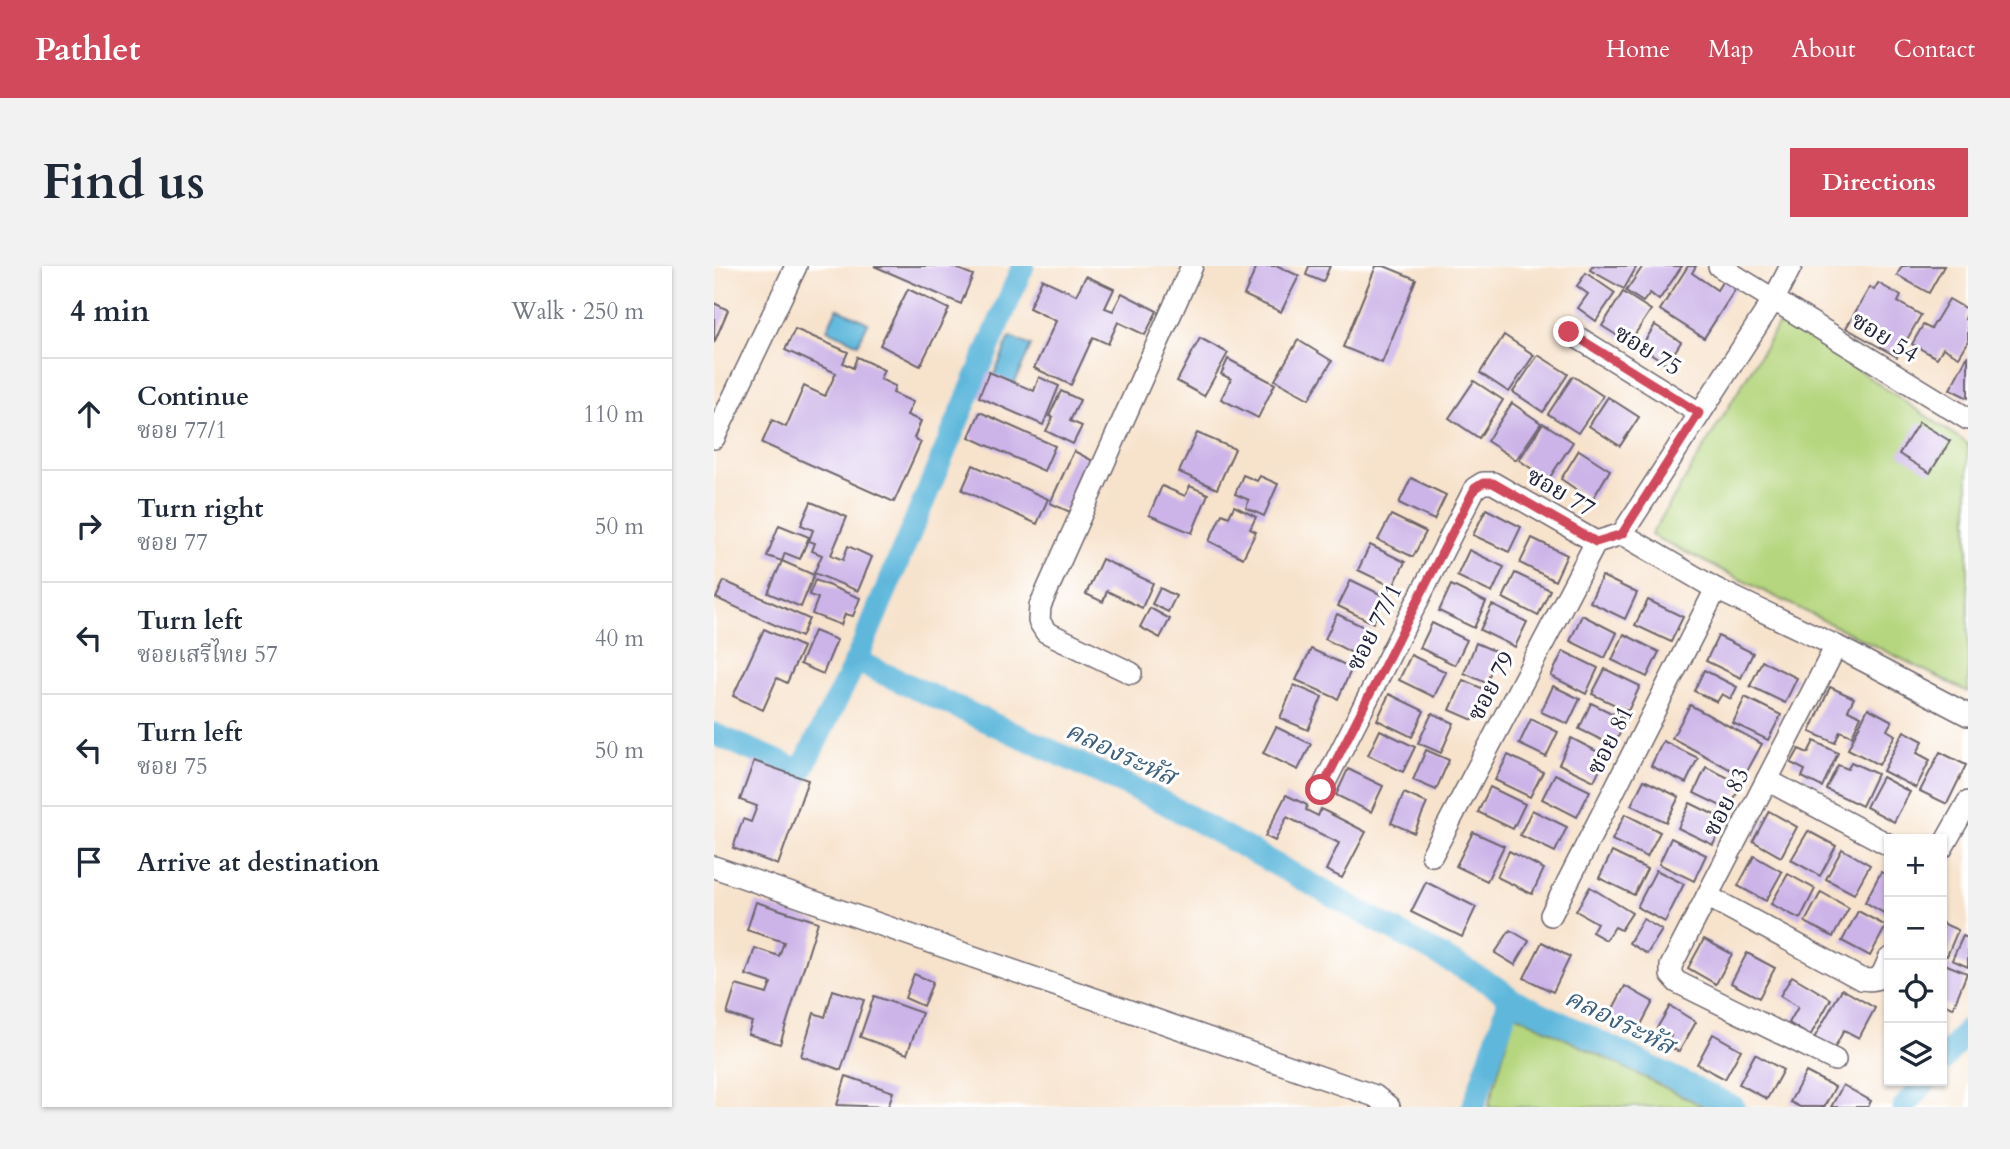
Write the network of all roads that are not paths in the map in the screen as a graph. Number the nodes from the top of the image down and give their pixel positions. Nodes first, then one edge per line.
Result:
1 (796, 266) edge
2 (1192, 266) edge
3 (1719, 266) edge
4 (1791, 266) edge
5 (1774, 299) junction
6 (1569, 332) dead end
7 (1699, 413) junction
8 (1968, 419) edge
9 (714, 438) edge
10 (1475, 488) joint
11 (1622, 534) junction
12 (1596, 542) junction
13 (1716, 589) junction
14 (1836, 646) junction
15 (1131, 673) dead end
16 (1968, 715) edge
17 (1766, 780) junction
18 (1321, 790) dead end
19 (1968, 802) edge
20 (1947, 839) edge
21 (1884, 842) edge
22 (1432, 855) dead end
23 (714, 867) edge
24 (1707, 896) junction
25 (1551, 915) dead end
26 (1889, 960) edge
27 (1835, 1060) dead end
28 (1389, 1107) edge

1 - 9 street
2 - 15 street
3 - 5 street, ซอย 54
4 - 5 street
5 - 7 street
5 - 8 street, ซอย 54
6 - 7 street, ซอย 75
7 - 11 street
10 - 12 street, ซอย 77
10 - 18 street, ซอย 77/1
11 - 12 street, ซอย 77
11 - 13 street
12 - 22 street, ซอย 79
13 - 14 street
13 - 25 street, ซอย 81
14 - 16 street
14 - 17 street, ซอย 83
17 - 21 street
17 - 24 street, ซอย 83
19 - 20 street
23 - 28 street
24 - 26 street
24 - 27 street, ซอย 83

